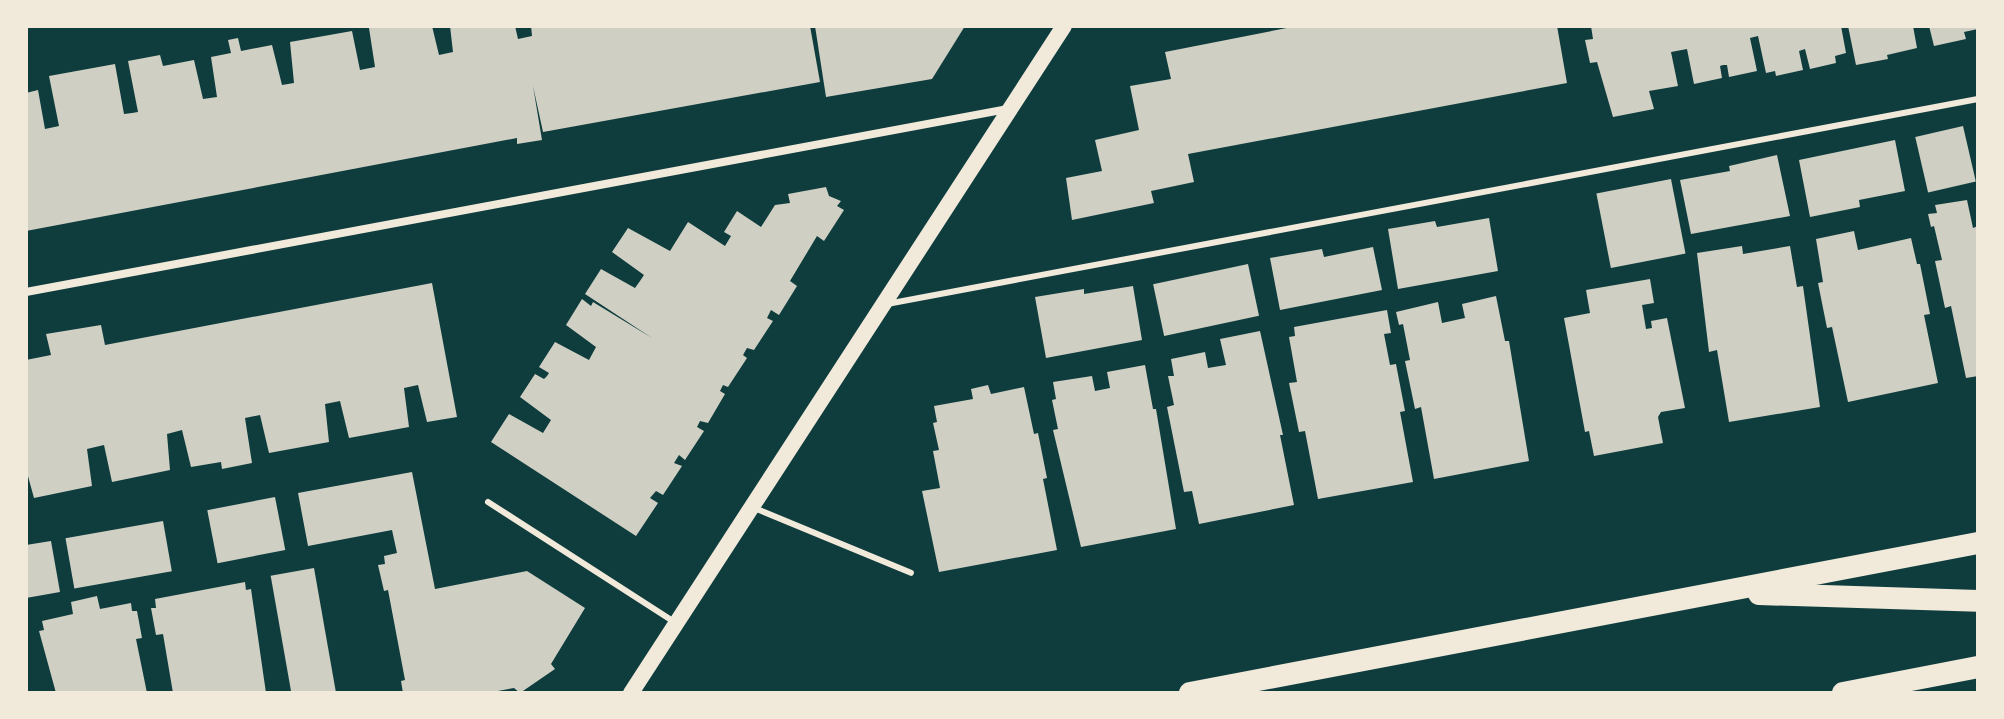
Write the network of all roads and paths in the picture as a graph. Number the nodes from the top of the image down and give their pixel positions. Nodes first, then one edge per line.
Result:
1 (1064, 26) edge
2 (1978, 99) edge
3 (1013, 108) junction
4 (26, 292) edge
5 (880, 305) junction
6 (488, 502) dead end
7 (752, 507) junction
8 (1978, 543) edge
9 (911, 573) dead end
10 (1717, 593) junction
11 (1978, 601) edge
12 (676, 623) junction
13 (1978, 667) edge
14 (631, 693) edge
15 (1190, 693) edge
16 (1843, 693) edge

1 - 3 main road
2 - 5 lane
3 - 4 street
3 - 5 main road
5 - 7 main road
6 - 12 lane
7 - 9 lane
7 - 12 main road
8 - 10 highway
10 - 11 highway
10 - 15 highway
12 - 14 main road
13 - 16 highway

